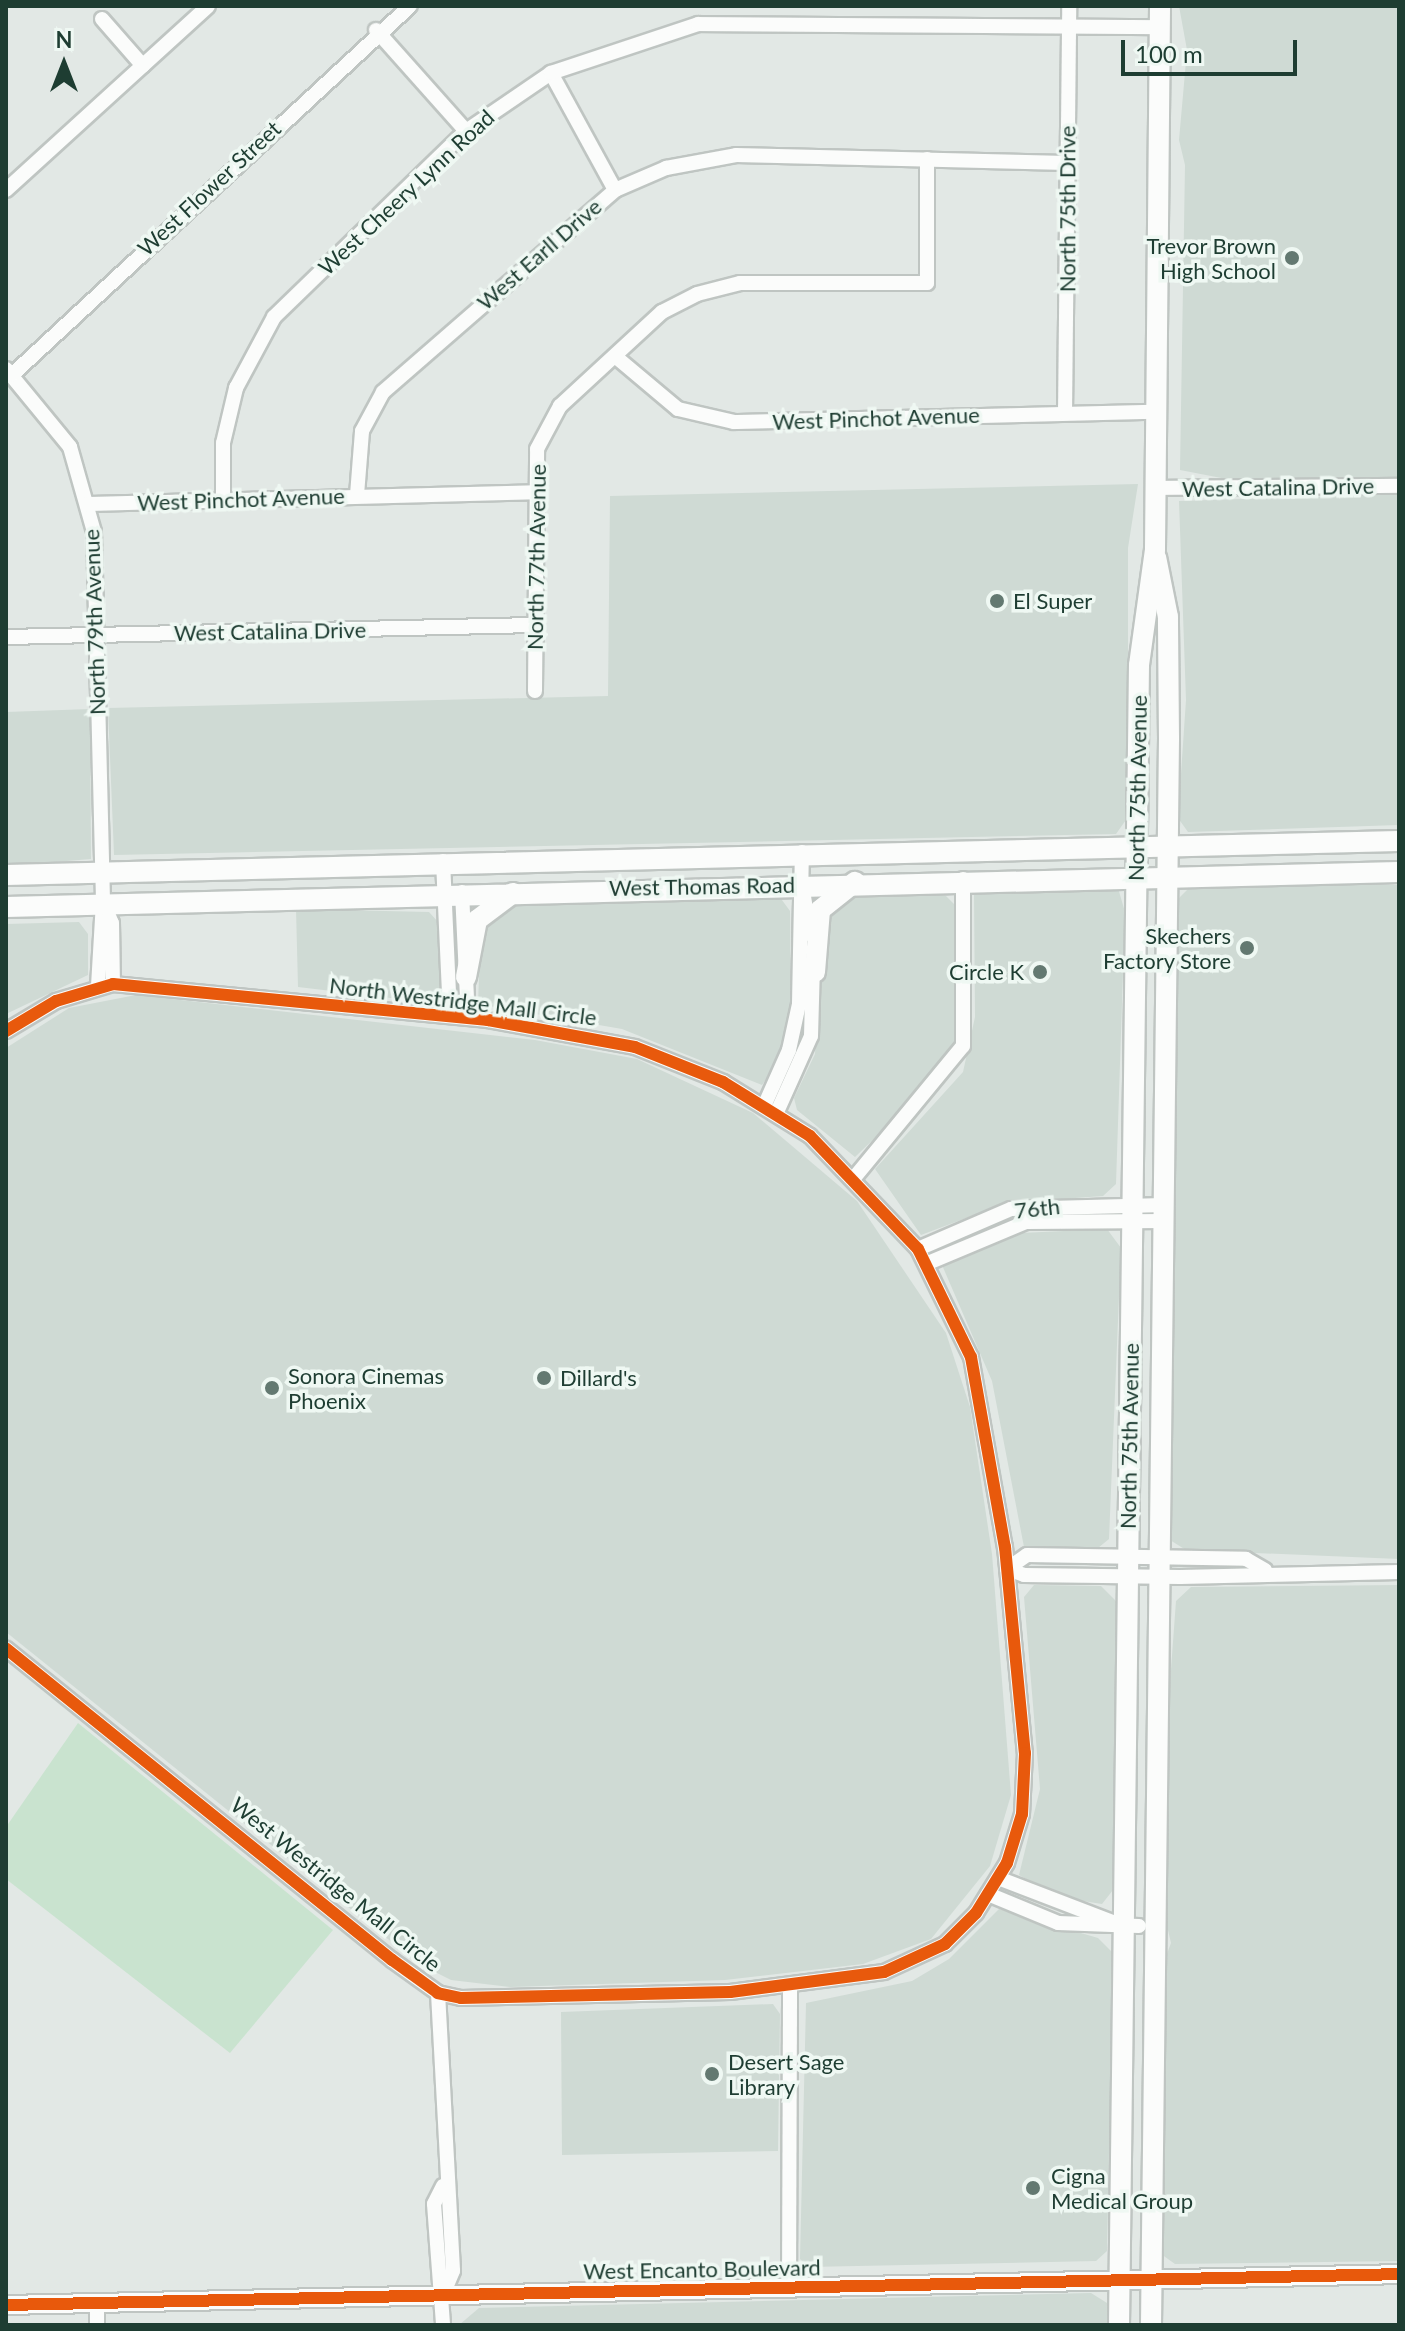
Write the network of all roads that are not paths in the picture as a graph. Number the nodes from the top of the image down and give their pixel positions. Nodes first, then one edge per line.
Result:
1 (208, 6) edge
2 (410, 6) edge
3 (1069, 6) edge
4 (1160, 6) edge
5 (102, 19) dead end
6 (1068, 26) junction
7 (1160, 27) junction
8 (376, 30) junction
9 (143, 66) junction
10 (551, 73) junction
11 (466, 131) junction
12 (927, 159) junction
13 (1067, 163) junction
14 (6, 190) edge
15 (615, 190) junction
16 (616, 357) junction
17 (9, 371) edge
18 (1157, 412) junction
19 (1065, 413) junction
20 (1399, 486) edge
21 (1156, 488) junction
22 (538, 492) junction
23 (357, 495) junction
24 (223, 498) junction
25 (87, 504) junction
26 (1155, 549) junction
27 (535, 625) junction
28 (97, 635) junction
29 (6, 637) edge
30 (535, 691) dead end
31 (1399, 841) edge
32 (1137, 845) junction
33 (1168, 845) junction
34 (802, 852) junction
35 (452, 860) junction
36 (103, 870) junction
37 (1399, 872) edge
38 (1137, 874) junction
39 (1168, 874) junction
40 (6, 875) edge
41 (963, 879) junction
42 (855, 882) junction
43 (802, 883) junction
44 (520, 891) junction
45 (454, 892) junction
46 (103, 902) junction
47 (6, 907) edge
48 (815, 972) junction
49 (466, 977) junction
50 (106, 985) junction
51 (450, 1016) junction
52 (468, 1018) junction
53 (6, 1031) edge
54 (771, 1108) junction
55 (854, 1178) junction
56 (1132, 1212) junction
57 (1164, 1213) junction
58 (918, 1249) junction
59 (928, 1263) junction
60 (1006, 1562) junction
61 (1127, 1567) junction
62 (1159, 1568) junction
63 (1399, 1572) edge
64 (6, 1648) edge
65 (998, 1878) junction
66 (988, 1894) junction
67 (1131, 1926) junction
68 (790, 1988) junction
69 (438, 1993) junction
70 (1399, 2274) edge
71 (1150, 2277) junction
72 (1120, 2278) junction
73 (789, 2287) junction
74 (443, 2295) junction
75 (97, 2302) junction
76 (6, 2305) edge
77 (97, 2325) edge
78 (443, 2325) edge
79 (1119, 2325) edge
80 (1151, 2325) edge

1 - 9 street
2 - 8 street, West Flower Street
3 - 6 street, North 75th Drive
4 - 7 main road, North 75th Avenue
5 - 9 street
6 - 7 street, West Cheery Lynn Road
6 - 10 street, West Cheery Lynn Road
6 - 13 street, North 75th Drive
7 - 18 main road, North 75th Avenue
8 - 11 street
8 - 17 street, West Flower Street
9 - 14 street
10 - 11 street, West Cheery Lynn Road
10 - 15 street
11 - 24 street, West Cheery Lynn Road
12 - 13 street, West Earll Drive
12 - 15 street, West Earll Drive
12 - 16 street, North 77th Avenue
13 - 19 street, North 75th Drive
15 - 23 street, West Earll Drive
16 - 19 street, West Pinchot Avenue
16 - 22 street, North 77th Avenue
17 - 25 street, North 79th Avenue
18 - 19 street, West Pinchot Avenue
18 - 21 main road, North 75th Avenue
20 - 21 street, West Catalina Drive
21 - 26 main road, North 75th Avenue
22 - 23 street, West Pinchot Avenue
22 - 27 street, North 77th Avenue
23 - 24 street, West Pinchot Avenue
24 - 25 street, West Pinchot Avenue
25 - 28 street, North 79th Avenue
26 - 32 main road, North 75th Avenue
26 - 33 main road, North 75th Avenue
27 - 28 street, West Catalina Drive
27 - 30 street, North 77th Avenue
28 - 29 street, West Catalina Drive
28 - 36 street, North 79th Avenue
31 - 33 main road, West Thomas Road
32 - 33 main road, West Thomas Road
32 - 34 main road, West Thomas Road
32 - 38 main road, North 75th Avenue
33 - 39 main road, North 75th Avenue
34 - 35 main road, West Thomas Road
34 - 43 street
35 - 36 main road, West Thomas Road
35 - 45 main road
36 - 40 main road, West Thomas Road
36 - 46 street, North 79th Avenue
37 - 39 main road, West Thomas Road
38 - 39 main road, West Thomas Road
38 - 41 main road, West Thomas Road
38 - 56 main road, North 75th Avenue
39 - 57 main road, North 75th Avenue
41 - 42 main road, West Thomas Road
41 - 55 street
42 - 43 main road, West Thomas Road
42 - 48 main road
43 - 44 main road, West Thomas Road
43 - 48 street
43 - 54 street
44 - 45 main road, West Thomas Road
44 - 49 main road
45 - 46 main road, West Thomas Road
45 - 49 street
45 - 51 street
46 - 47 main road, West Thomas Road
46 - 50 street, North 79th Avenue
48 - 54 street
49 - 52 street
50 - 51 street, North Westridge Mall Circle
50 - 53 street, North Westridge Mall Circle
51 - 52 street, North Westridge Mall Circle
52 - 54 street, North Westridge Mall Circle
54 - 55 street, North Westridge Mall Circle
55 - 58 street, North Westridge Mall Circle
56 - 57 street, 76th
56 - 58 street, 76th
56 - 59 street, 76th
56 - 61 main road, North 75th Avenue
57 - 62 main road, North 75th Avenue
58 - 59 street, North Westridge Mall Circle
59 - 60 street, North Westridge Mall Circle
60 - 61 street
60 - 65 street, North Westridge Mall Circle
61 - 62 street
61 - 67 main road, North 75th Avenue
62 - 63 street
62 - 71 main road, North 75th Avenue
64 - 69 street, West Westridge Mall Circle
65 - 66 street, West Westridge Mall Circle
65 - 67 street
66 - 67 street
66 - 68 street, West Westridge Mall Circle
67 - 72 main road, North 75th Avenue
68 - 69 street, West Westridge Mall Circle
68 - 73 street
69 - 74 street
70 - 71 street, West Encanto Boulevard
71 - 72 street, West Encanto Boulevard
71 - 80 main road, North 75th Avenue
72 - 73 street, West Encanto Boulevard
72 - 79 main road, North 75th Avenue
73 - 74 street, West Encanto Boulevard
74 - 75 street, West Encanto Boulevard
74 - 78 street
75 - 76 street, West Encanto Boulevard
75 - 77 street

